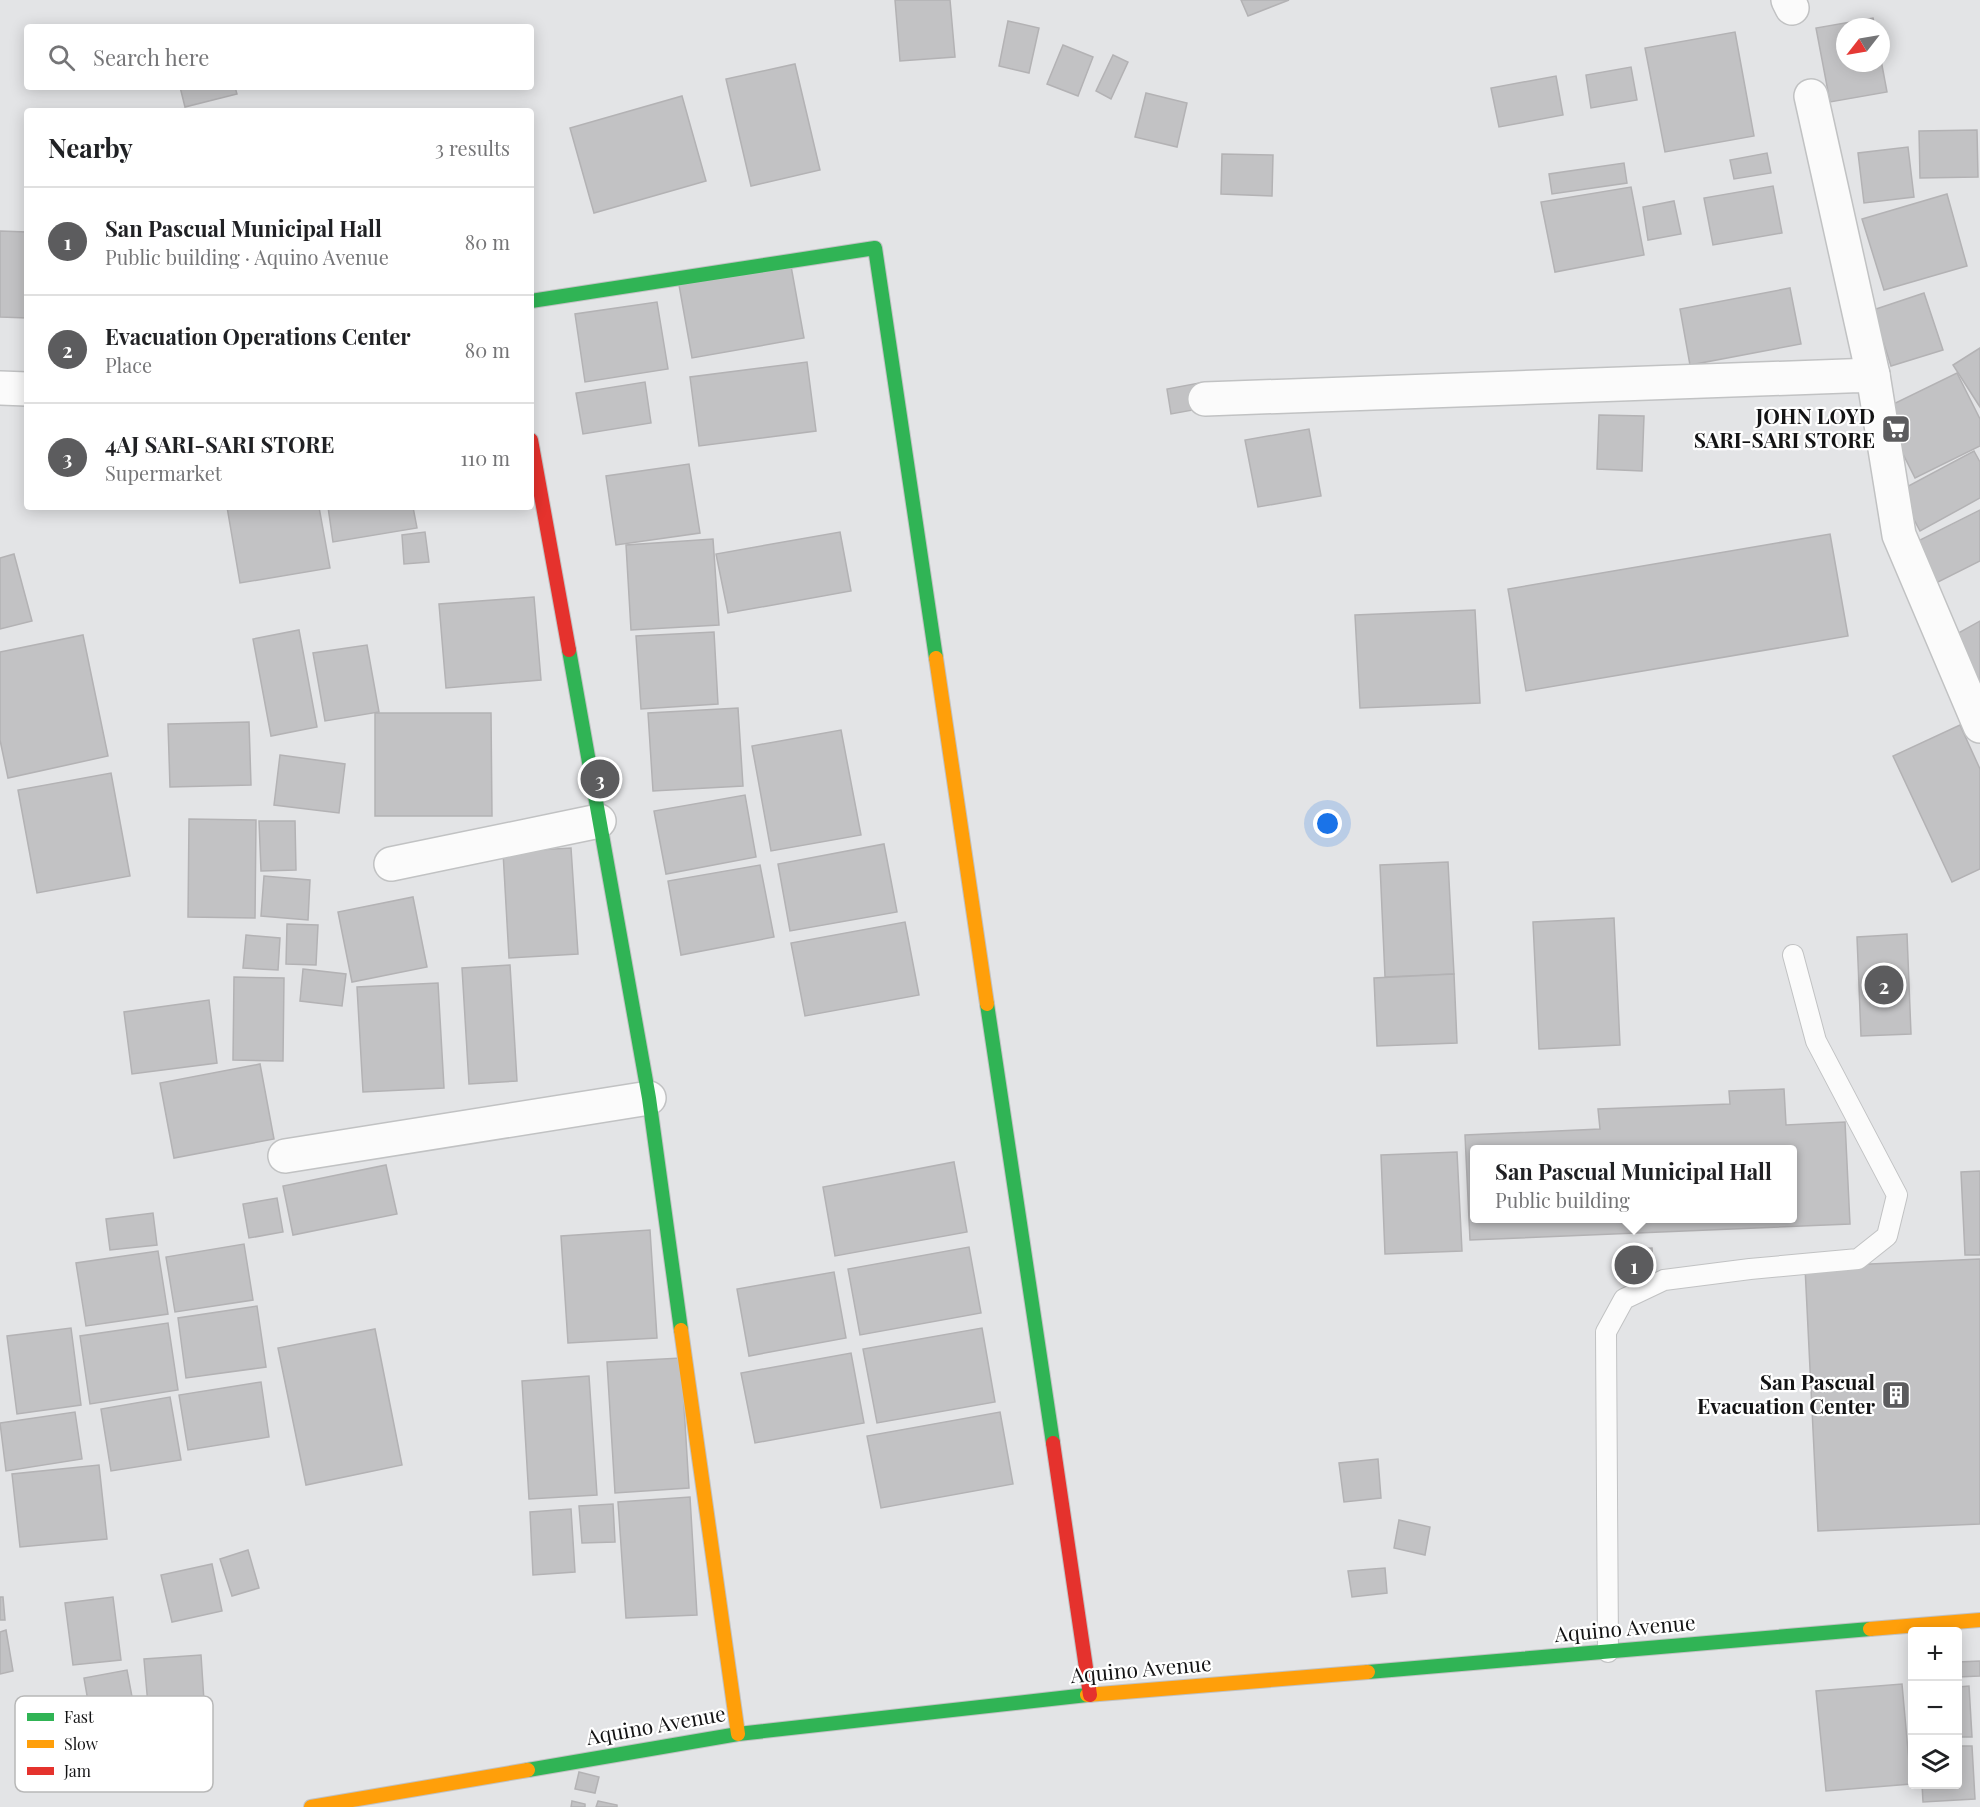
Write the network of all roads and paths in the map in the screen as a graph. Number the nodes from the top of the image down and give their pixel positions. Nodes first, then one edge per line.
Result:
1 (1811, 96) dead end
2 (534, 301) edge
3 (1873, 375) junction
4 (0, 388) edge
5 (24, 389) edge
6 (1205, 399) dead end
7 (534, 457) edge
8 (1980, 726) edge
9 (599, 821) junction
10 (391, 864) dead end
11 (1793, 955) dead end
12 (649, 1098) junction
13 (285, 1156) dead end
14 (1980, 1620) edge
15 (1608, 1652) junction
16 (1090, 1695) junction
17 (738, 1734) junction
18 (311, 1807) edge

1 - 3 street
2 - 16 street
3 - 6 street
3 - 8 street
4 - 5 street
7 - 9 street
9 - 10 street
9 - 12 street
11 - 15 lane
12 - 13 street
12 - 17 street
14 - 15 street, Aquino Avenue
15 - 16 street, Aquino Avenue
16 - 17 street, Aquino Avenue
17 - 18 street, Aquino Avenue

